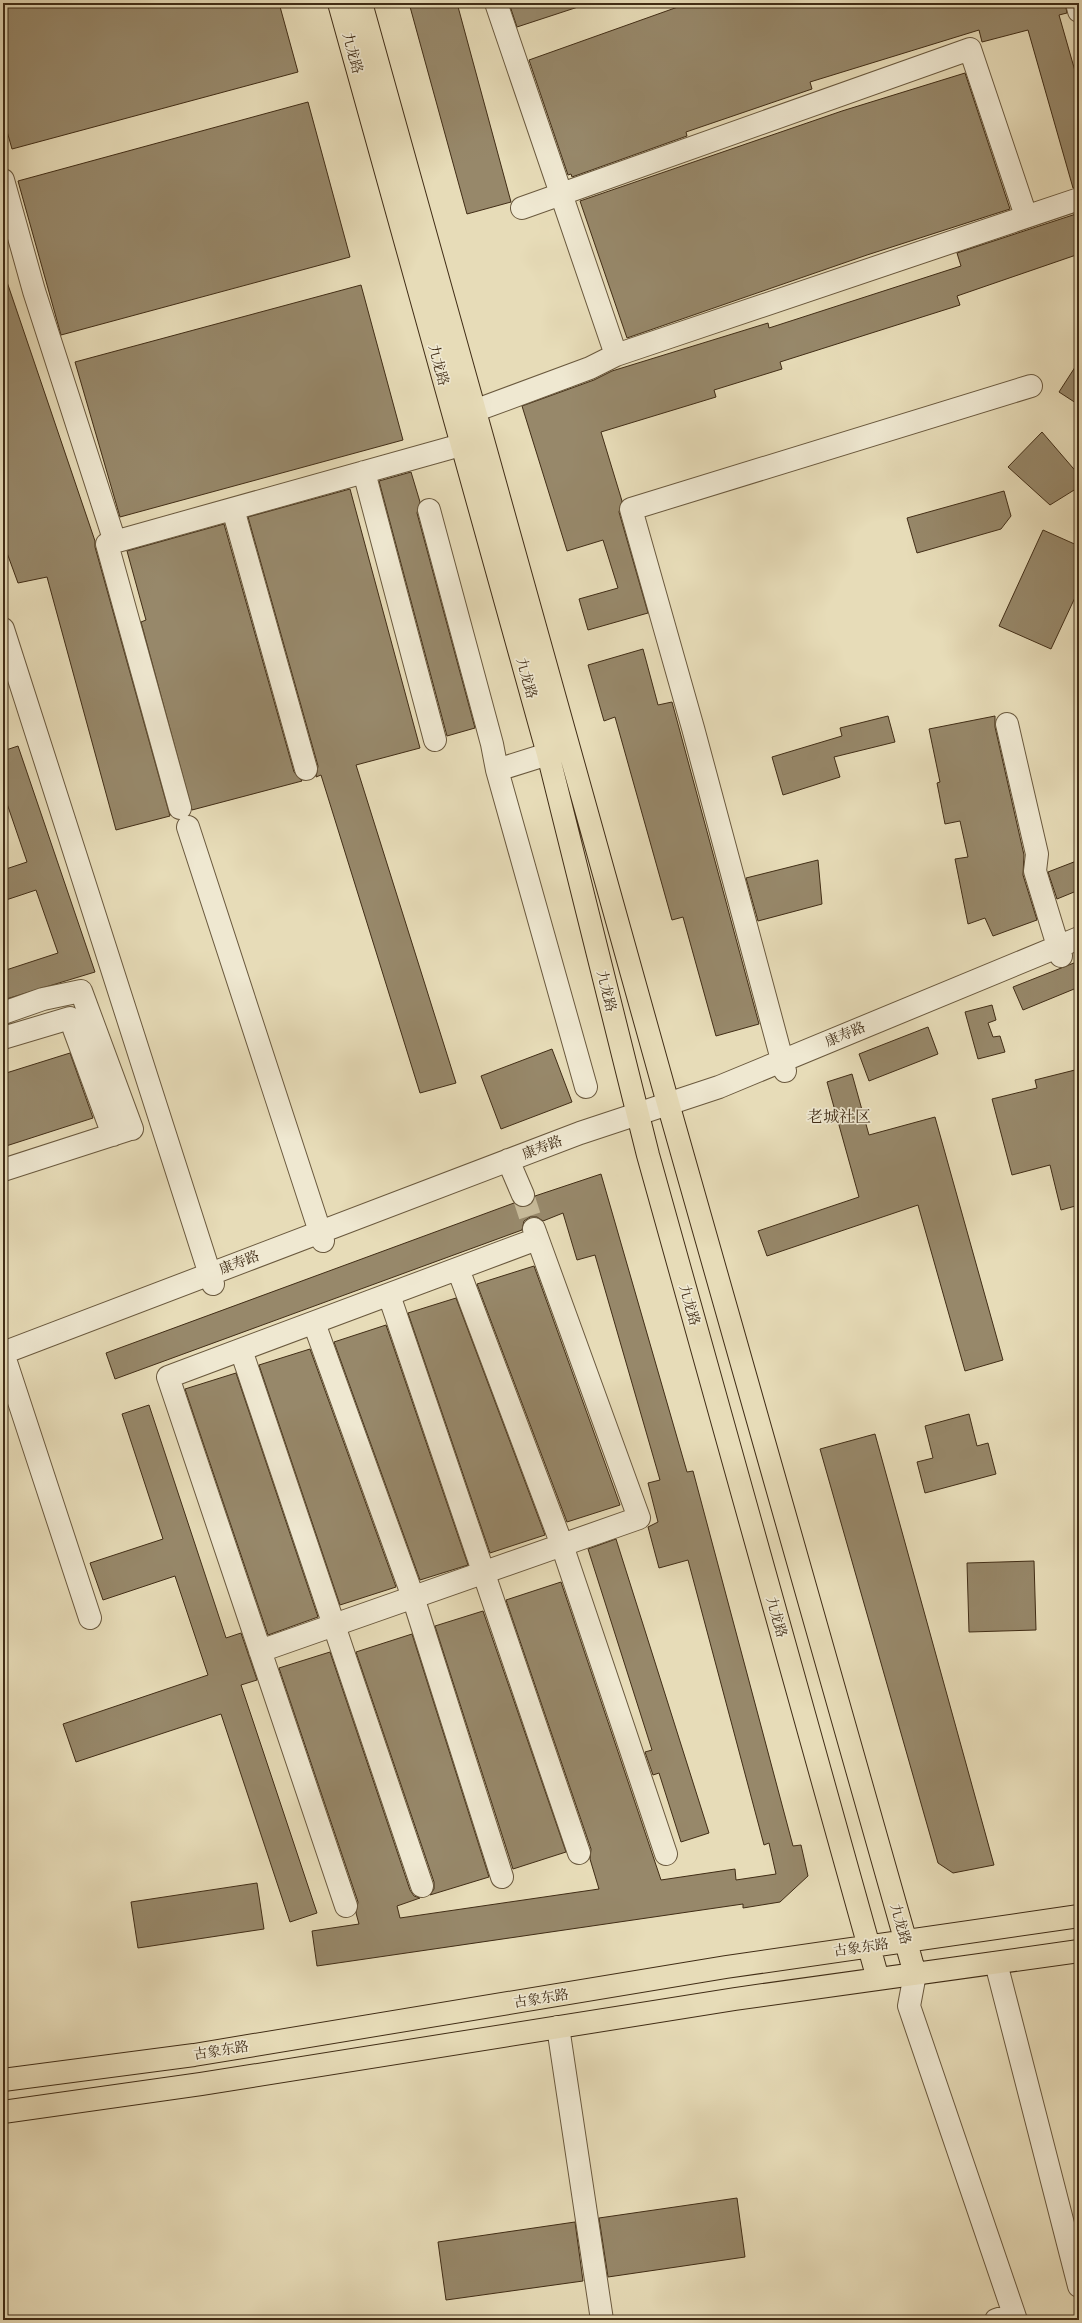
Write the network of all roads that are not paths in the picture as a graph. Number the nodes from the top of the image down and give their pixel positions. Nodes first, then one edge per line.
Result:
1 (339, 3) edge
2 (361, 3) edge
3 (496, 3) edge
4 (1076, 3) edge
5 (1079, 11) edge
6 (3, 180) edge
7 (560, 194) junction
8 (1079, 199) edge
9 (522, 208) dead end
10 (1026, 216) junction
11 (616, 355) junction
12 (1031, 386) dead end
13 (474, 411) junction
14 (461, 445) junction
15 (364, 472) junction
16 (233, 509) junction
17 (429, 510) dead end
18 (115, 542) junction
19 (3, 629) edge
20 (1007, 724) dead end
21 (435, 740) dead end
22 (548, 754) junction
23 (306, 770) dead end
24 (497, 770) junction
25 (1079, 938) edge
26 (1066, 951) edge
27 (3, 1013) edge
28 (3, 1038) edge
29 (784, 1066) junction
30 (586, 1087) dead end
31 (669, 1109) junction
32 (639, 1119) junction
33 (161, 1120) junction
34 (122, 1132) junction
35 (510, 1165) junction
36 (3, 1170) edge
37 (523, 1195) tunnel mouth
38 (322, 1236) junction
39 (458, 1269) junction
40 (211, 1279) junction
41 (389, 1295) junction
42 (314, 1323) junction
43 (241, 1350) junction
44 (4, 1361) edge
45 (562, 1545) junction
46 (483, 1572) junction
47 (413, 1598) junction
48 (90, 1618) dead end
49 (334, 1625) junction
50 (260, 1651) junction
51 (579, 1853) dead end
52 (666, 1854) dead end
53 (502, 1877) dead end
54 (422, 1886) dead end
55 (346, 1906) dead end
56 (1079, 1916) edge
57 (906, 1941) junction
58 (869, 1946) junction
59 (1079, 1951) edge
60 (996, 1963) junction
61 (915, 1974) junction
62 (878, 1979) junction
63 (558, 2027) junction
64 (3, 2080) edge
65 (3, 2112) edge
66 (1079, 2286) edge
67 (1008, 2318) edge
68 (602, 2320) edge

1 - 14 main road, 九龙路
2 - 13 main road, 九龙路
3 - 7 street
4 - 5 street
6 - 18 street
7 - 9 street
7 - 10 street
7 - 11 street
8 - 10 street
10 - 11 street
11 - 13 street
12 - 29 street
13 - 31 main road, 九龙路
14 - 15 street
14 - 22 main road, 九龙路
15 - 16 street
15 - 21 street
16 - 18 street
16 - 23 street
17 - 24 street
18 - 38 street
19 - 33 street
20 - 26 street
22 - 24 street
22 - 32 main road, 九龙路
24 - 30 street
25 - 26 street, 康寿路
26 - 29 street, 康寿路
27 - 34 street
28 - 34 street
29 - 31 street, 康寿路
31 - 32 street, 康寿路
31 - 57 main road, 九龙路
32 - 35 street, 康寿路
32 - 58 main road, 九龙路
33 - 34 street
33 - 40 street
34 - 36 street
35 - 37 street
35 - 38 street, 康寿路
38 - 40 street, 康寿路
39 - 41 street
39 - 45 street
39 - 45 street
40 - 44 street, 康寿路
41 - 42 street
41 - 46 street
42 - 43 street
42 - 47 street
43 - 49 street
43 - 50 street
44 - 48 street
45 - 46 street
45 - 52 street
46 - 47 street
46 - 51 street
47 - 49 street
47 - 53 street
49 - 50 street
49 - 54 street
50 - 55 street
56 - 57 main road, 古象东路
57 - 58 main road, 古象东路
57 - 61 main road, 九龙路
58 - 62 main road, 九龙路
58 - 64 main road, 古象东路
59 - 60 main road
60 - 61 main road
60 - 66 street
61 - 62 main road
61 - 67 street
62 - 63 main road
63 - 65 main road
63 - 68 street

